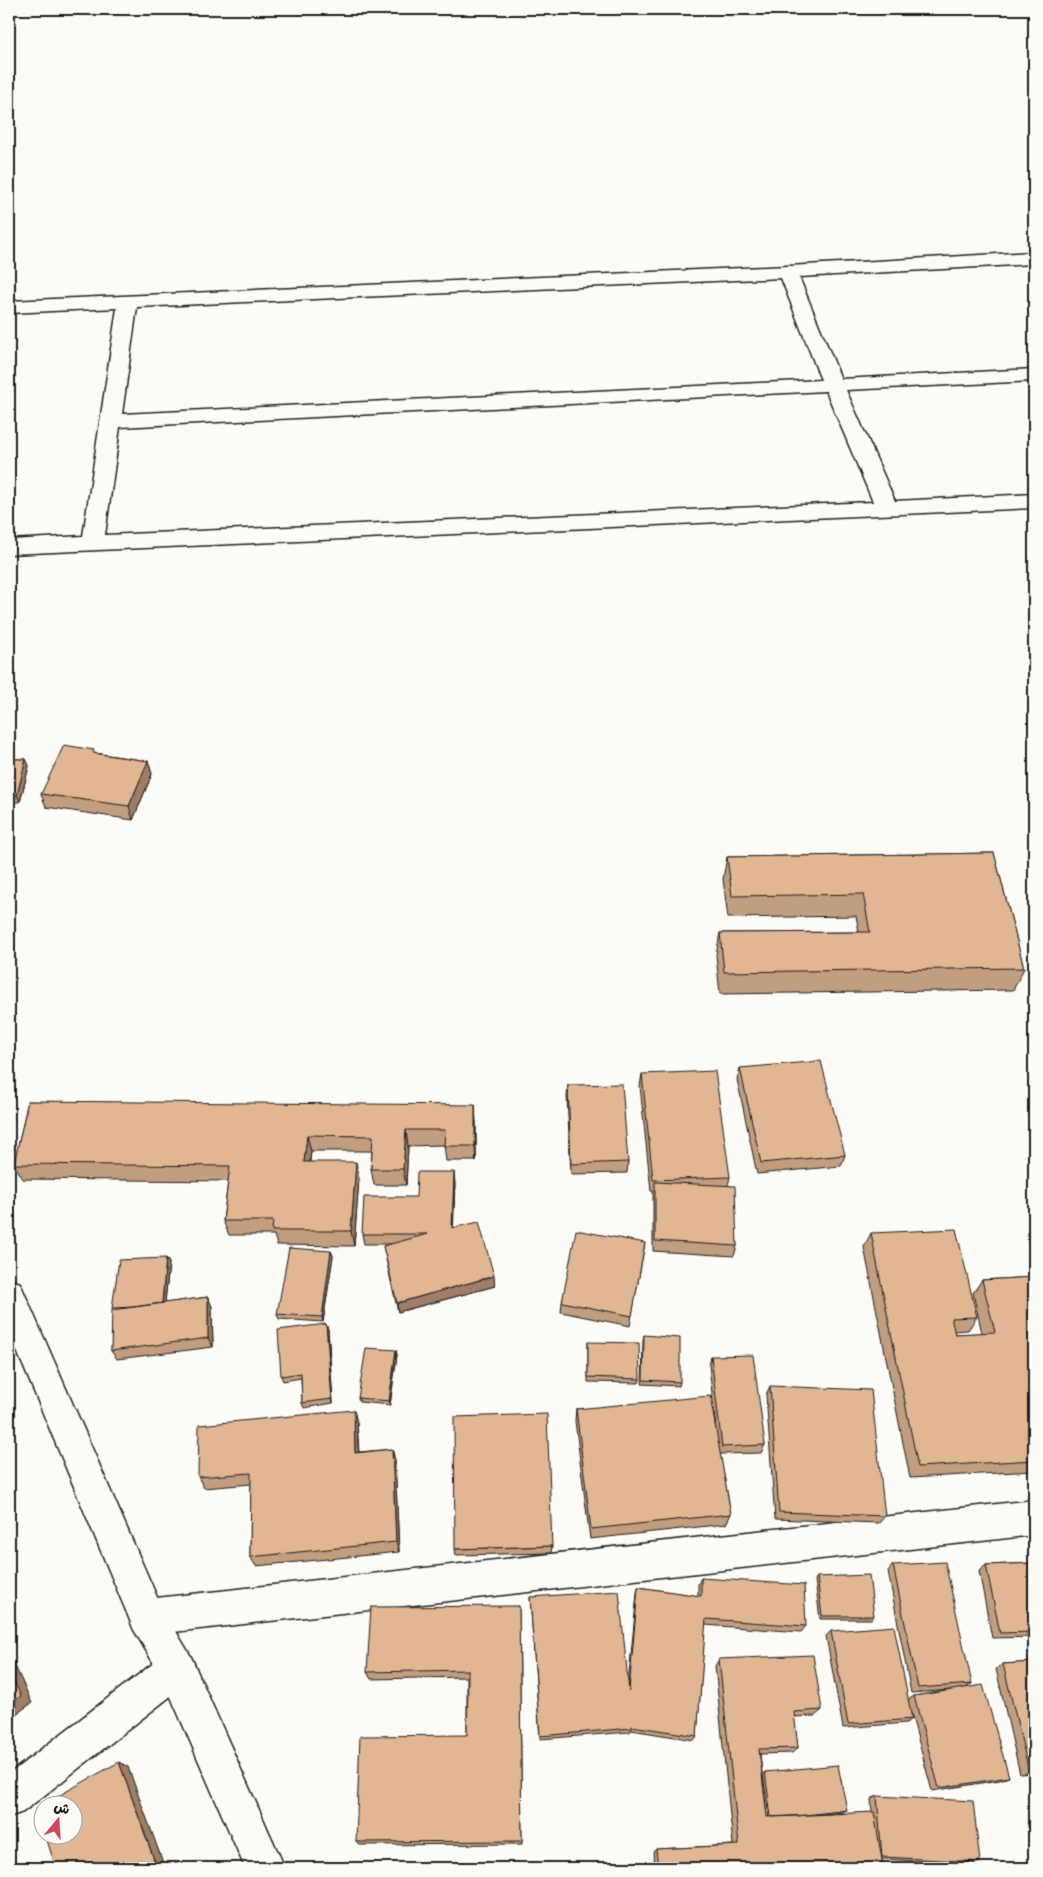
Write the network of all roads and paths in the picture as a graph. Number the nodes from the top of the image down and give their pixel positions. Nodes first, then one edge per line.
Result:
1 (1030, 9) edge
2 (1034, 15) edge
3 (1034, 258) edge
4 (788, 272) junction
5 (128, 301) junction
6 (9, 307) edge
7 (1034, 376) edge
8 (833, 385) junction
9 (110, 421) junction
10 (1034, 501) edge
11 (887, 509) junction
12 (93, 544) junction
13 (9, 547) edge
14 (9, 1294) edge
15 (1034, 1516) edge
16 (148, 1617) junction
17 (177, 1668) junction
18 (9, 1798) edge
19 (264, 1868) edge

1 - 2 path
3 - 4 street
4 - 5 street
4 - 8 street
5 - 6 street
5 - 9 street
7 - 8 street
8 - 9 street
8 - 11 street
9 - 12 street
10 - 11 street
11 - 12 street
12 - 13 street
14 - 16 street
15 - 16 street
16 - 17 street
17 - 18 street
17 - 19 street

